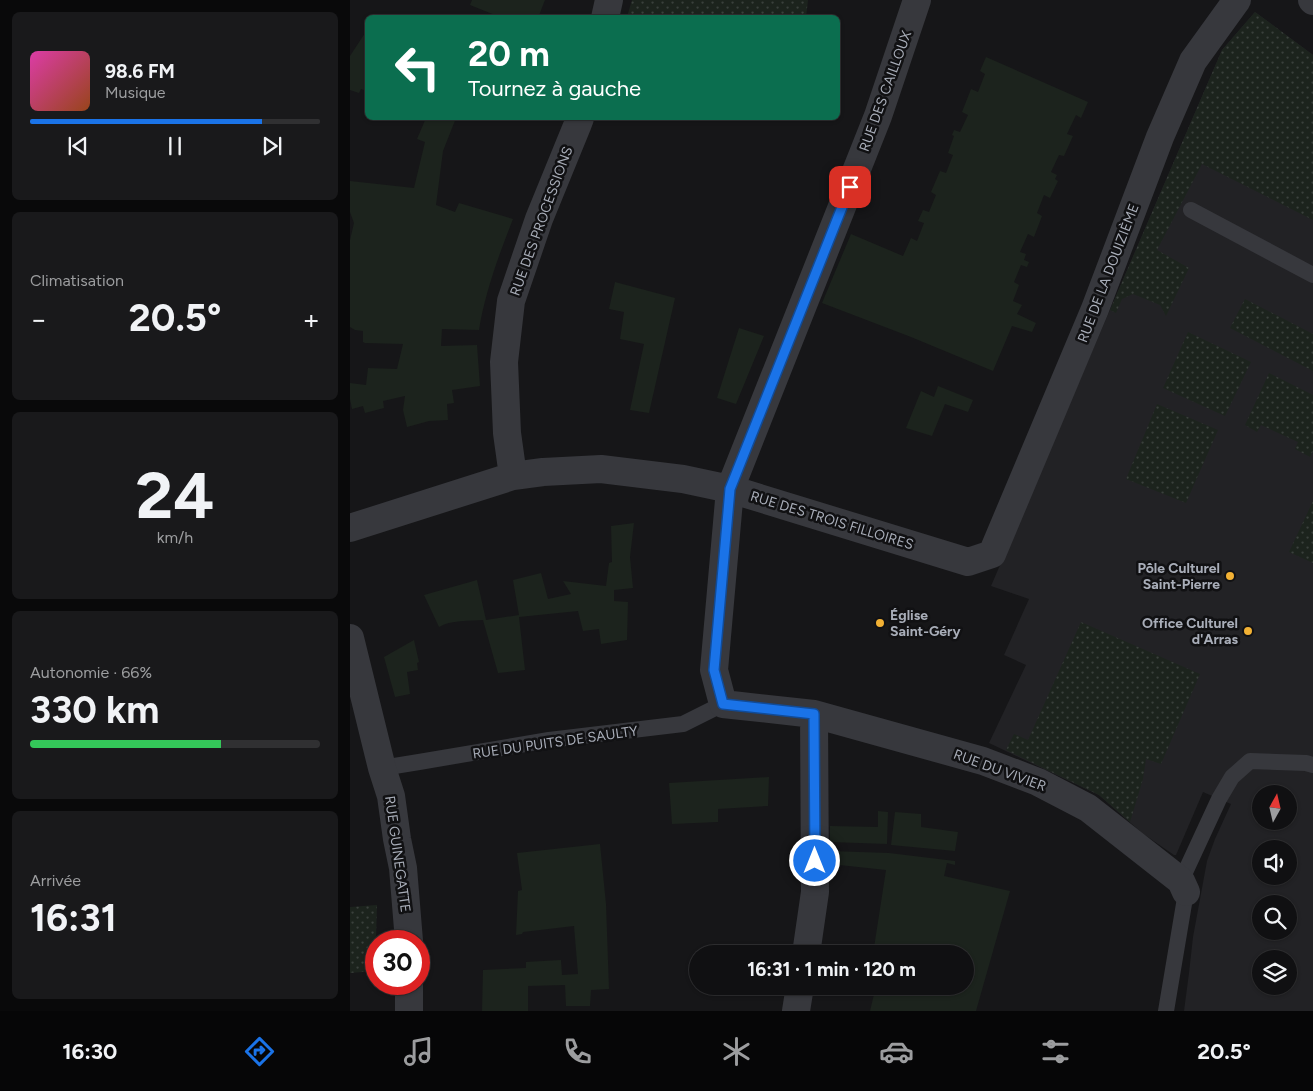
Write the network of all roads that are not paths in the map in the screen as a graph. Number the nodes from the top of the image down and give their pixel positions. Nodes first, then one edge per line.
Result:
1 (609, 0) edge
2 (917, 0) edge
3 (1237, 0) edge
4 (606, 15) edge
5 (579, 120) edge
6 (1191, 210) dead end
7 (1313, 275) edge
8 (513, 476) junction
9 (730, 489) junction
10 (350, 528) edge
11 (992, 554) joint
12 (350, 638) edge
13 (723, 704) junction
14 (814, 714) junction
15 (1313, 764) edge
16 (382, 768) junction
17 (1184, 886) junction
18 (408, 930) edge
19 (807, 945) edge
20 (409, 995) edge
21 (799, 995) edge
22 (409, 1011) edge
23 (796, 1011) edge
24 (1166, 1011) edge

1 - 4 street
2 - 9 street, RUE DES CAILLOUX
3 - 11 street, RUE DE LA DOUIZIÈME
5 - 8 street, RUE DES PROCESSIONS
6 - 7 lane
8 - 9 street, RUE DES TROIS FILLOIRES
8 - 10 street, RUE DES TROIS FILLOIRES
9 - 11 street, RUE DES TROIS FILLOIRES
9 - 13 street, RUE DES CAILLOUX
12 - 16 street, RUE GUINEGATTE
13 - 14 street, RUE DU VIVIER
13 - 16 lane, RUE DU PUITS DE SAULTY
14 - 17 street, RUE DU VIVIER
14 - 19 street
15 - 17 lane
16 - 18 street, RUE GUINEGATTE
17 - 24 lane
20 - 22 street
21 - 23 street

